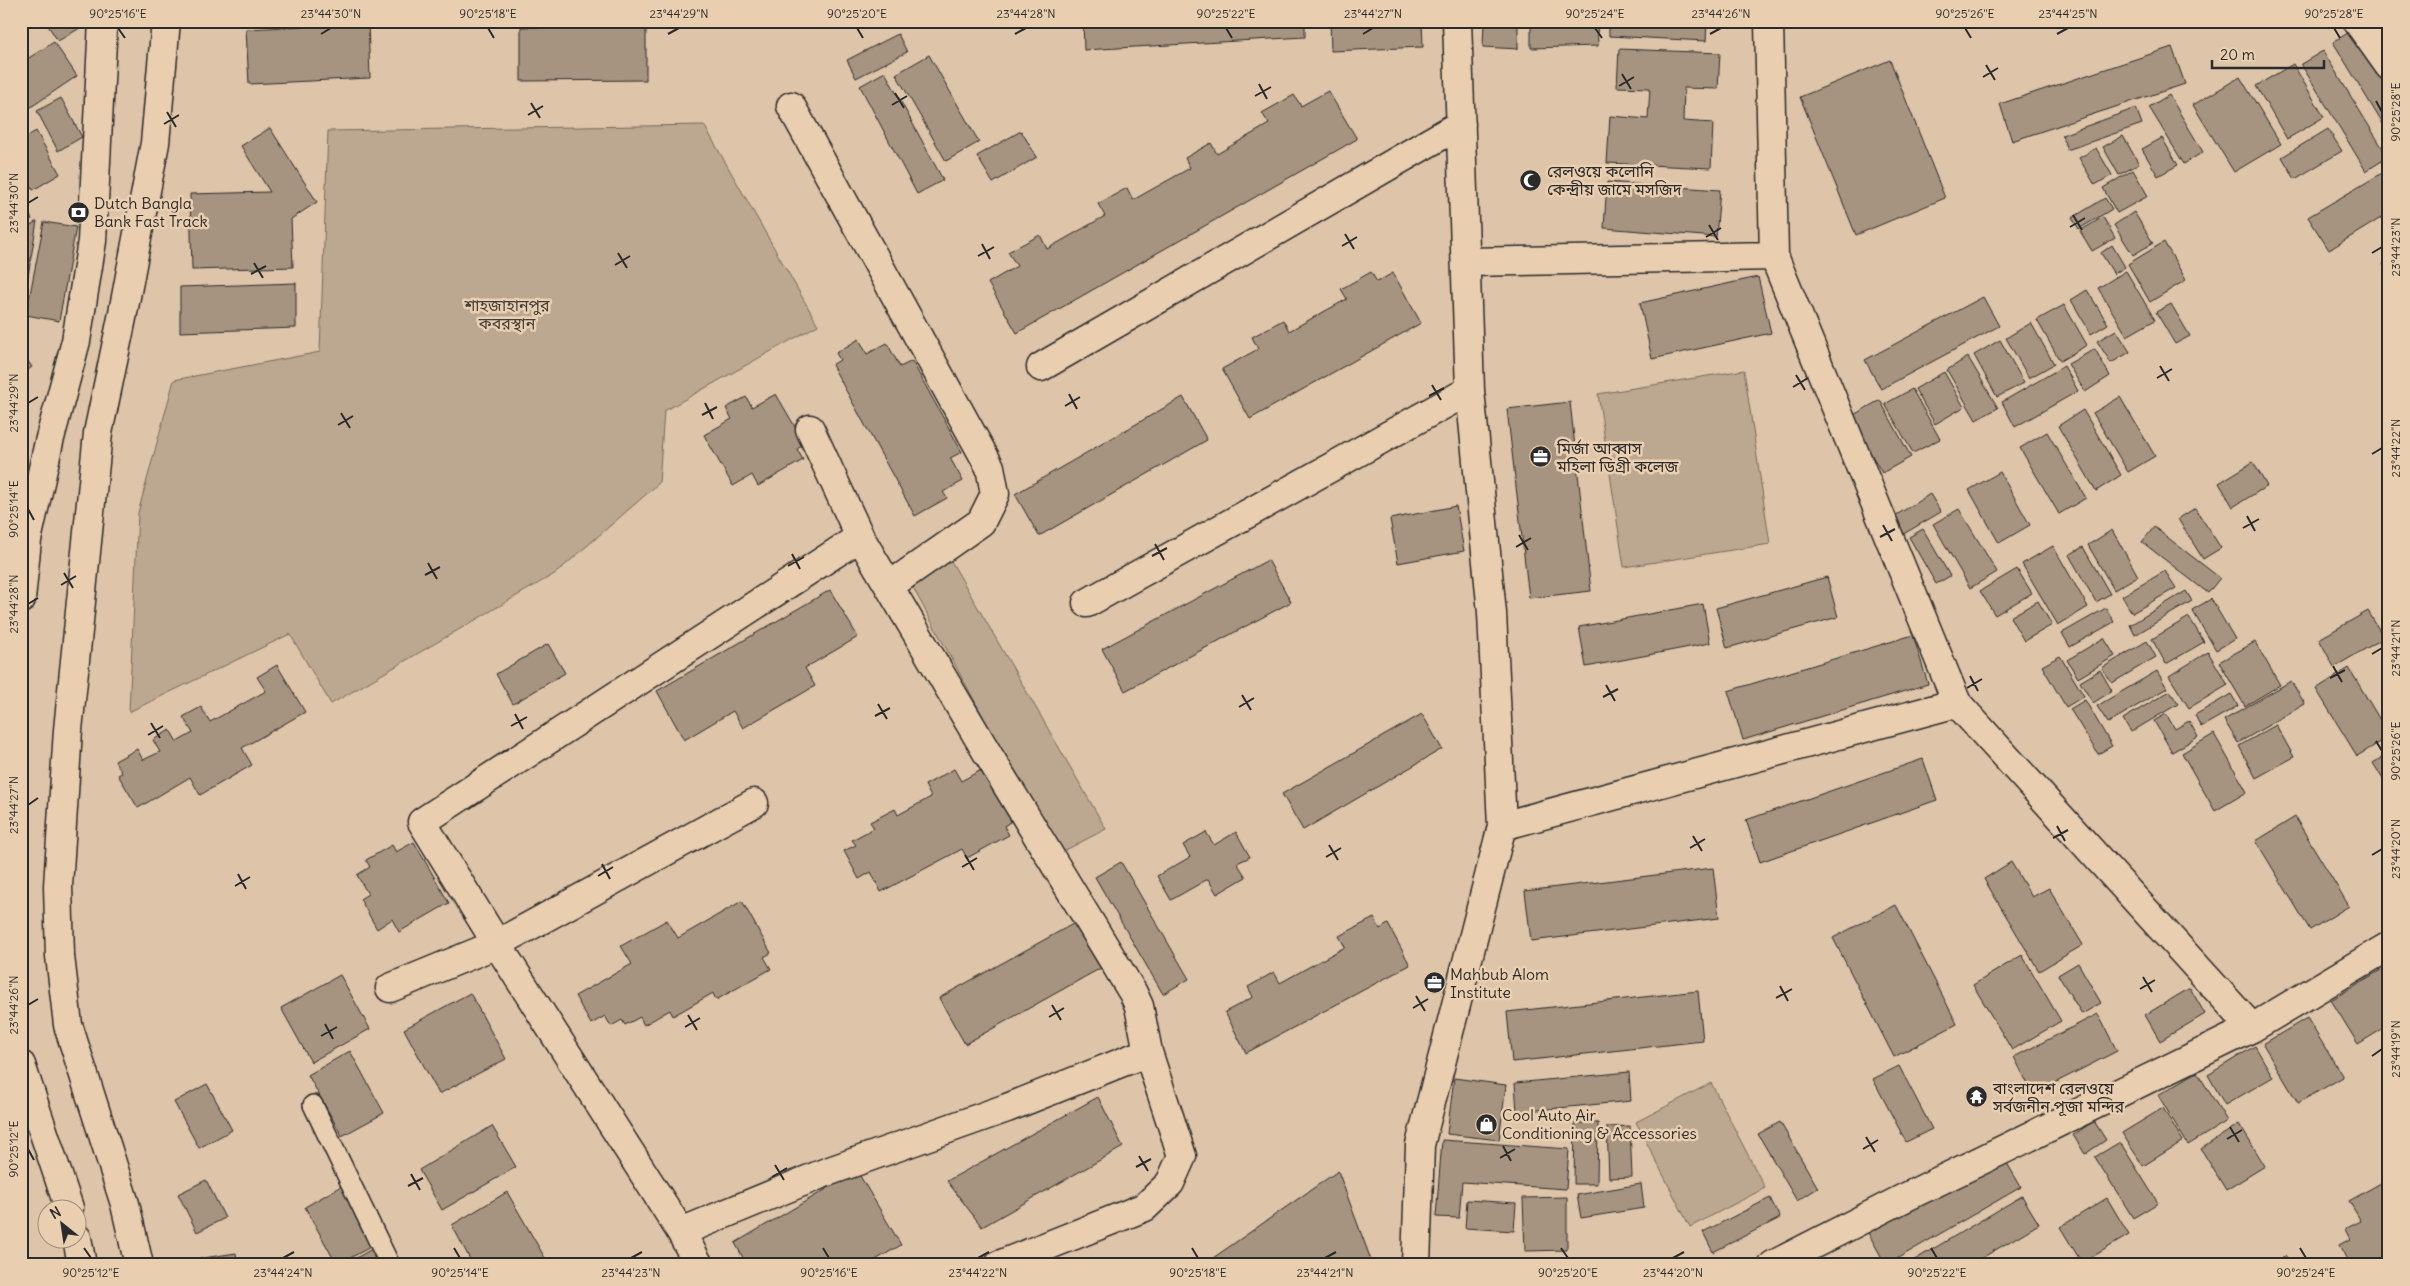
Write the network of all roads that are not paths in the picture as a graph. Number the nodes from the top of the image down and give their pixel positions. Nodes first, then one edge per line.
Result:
1 (103, 21) edge
2 (166, 21) edge
3 (1457, 21) edge
4 (1769, 21) edge
5 (2357, 21) edge
6 (2389, 66) edge
7 (791, 106) dead end
8 (1461, 124) junction
9 (1774, 256) junction
10 (1466, 262) junction
11 (1040, 366) dead end
12 (1470, 390) junction
13 (810, 429) dead end
14 (24, 537) edge
15 (860, 537) junction
16 (889, 586) junction
17 (21, 599) edge
18 (1087, 603) dead end
19 (1958, 704) junction
20 (754, 803) dead end
21 (1502, 826) junction
22 (497, 944) junction
23 (2389, 946) edge
24 (390, 988) dead end
25 (2252, 1028) junction
26 (1148, 1052) junction
27 (21, 1066) edge
28 (313, 1106) dead end
29 (66, 1198) edge
30 (681, 1232) junction
31 (79, 1248) edge
32 (82, 1265) edge
33 (139, 1265) edge
34 (390, 1265) edge
35 (699, 1265) edge
36 (999, 1265) edge
37 (1416, 1265) edge
38 (1773, 1265) edge

1 - 14 street
2 - 33 street
3 - 8 street
4 - 9 street
5 - 6 street
7 - 16 street
8 - 10 street
8 - 11 street
9 - 10 street
9 - 19 street
10 - 12 street
12 - 18 street
12 - 21 street
13 - 15 street
14 - 17 street
15 - 16 street
15 - 22 street
16 - 26 street
19 - 21 street
19 - 25 street
20 - 22 street
21 - 37 street
22 - 24 street
22 - 30 street
23 - 25 street
25 - 38 street
26 - 30 street
26 - 36 street
27 - 29 street
28 - 34 lane
30 - 35 street
31 - 32 street

